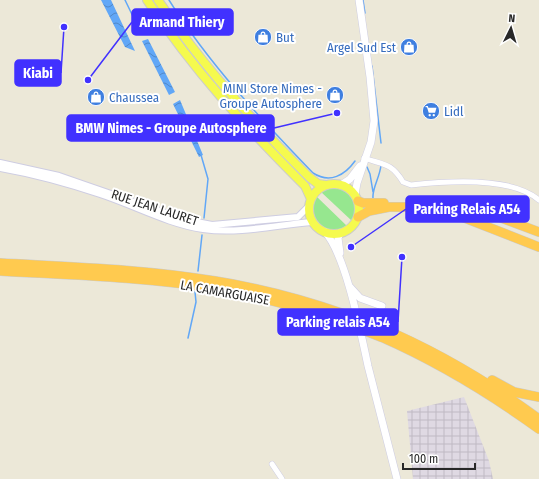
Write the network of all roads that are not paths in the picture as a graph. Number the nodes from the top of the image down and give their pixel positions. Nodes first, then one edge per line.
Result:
1 (147, 0) edge
2 (158, 0) edge
3 (355, 0) edge
4 (359, 0) edge
5 (365, 158) junction
6 (0, 163) edge
7 (0, 168) edge
8 (341, 184) junction
9 (326, 185) junction
10 (356, 198) junction
11 (311, 199) junction
12 (539, 200) edge
13 (308, 207) junction
14 (358, 217) junction
15 (312, 222) junction
16 (325, 232) junction
17 (539, 232) edge
18 (340, 233) junction
19 (539, 247) edge
20 (340, 259) junction
21 (0, 263) edge
22 (0, 271) edge
23 (348, 285) junction
24 (382, 306) dead end
25 (344, 318) junction
26 (406, 339) junction
27 (539, 397) edge
28 (539, 419) edge
29 (539, 429) edge
30 (272, 464) dead end
31 (282, 479) edge
32 (397, 479) edge

1 - 11 main road
2 - 9 main road
3 - 5 main road
4 - 5 main road
5 - 8 main road
5 - 10 main road
5 - 12 street
6 - 13 street, RUE JEAN LAURET
7 - 15 street, RUE JEAN LAURET
8 - 9 main road
8 - 10 main road
9 - 11 main road
10 - 14 main road
10 - 17 highway
11 - 13 main road
13 - 15 main road
14 - 18 main road
14 - 19 highway
15 - 16 main road
16 - 18 main road
16 - 20 main road
18 - 20 main road
20 - 23 main road
21 - 25 highway, LA CAMARGUAISE
22 - 25 highway, LA CAMARGUAISE
23 - 24 main road
23 - 32 main road
25 - 26 highway, LA CAMARGUAISE, bridge
25 - 29 highway, LA CAMARGUAISE, bridge
26 - 27 highway
26 - 28 highway, LA CAMARGUAISE
30 - 31 street

